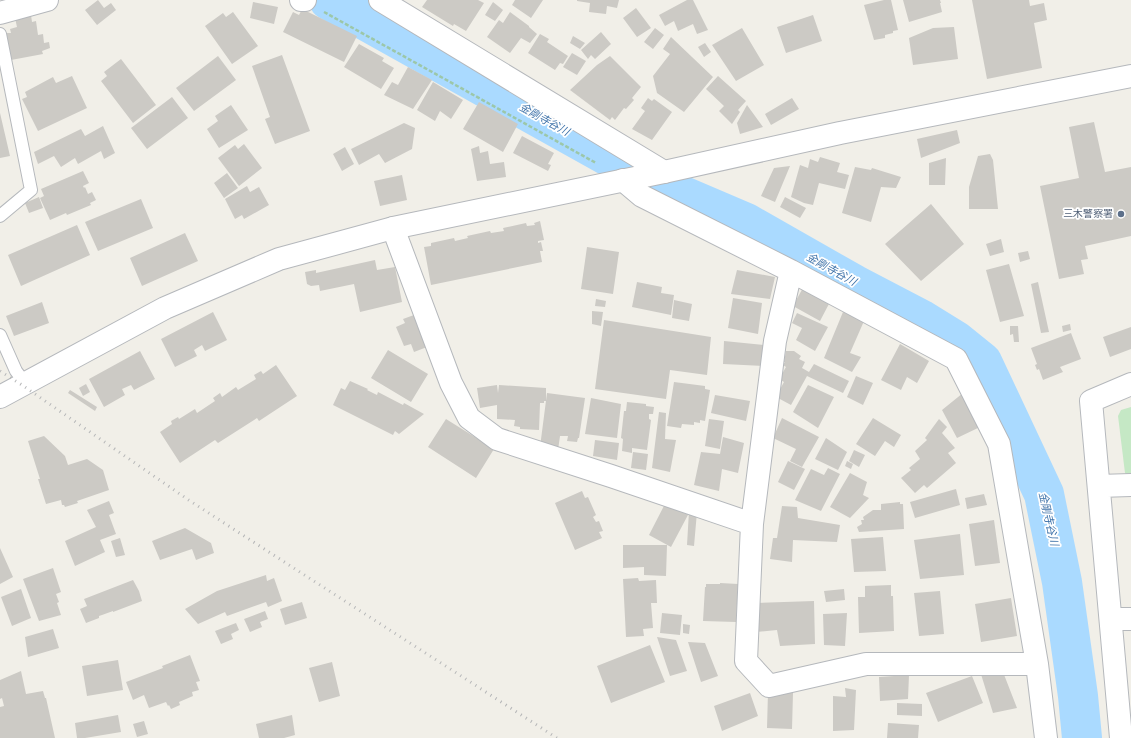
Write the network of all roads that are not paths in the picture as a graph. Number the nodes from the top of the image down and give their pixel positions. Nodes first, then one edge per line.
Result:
1 (47, 0) edge
2 (380, 0) edge
3 (0, 13) edge
4 (0, 34) edge
5 (1131, 76) edge
6 (664, 172) junction
7 (623, 180) junction
8 (0, 216) edge
9 (393, 228) junction
10 (791, 270) junction
11 (0, 335) edge
12 (25, 383) junction
13 (1131, 384) edge
14 (0, 397) edge
15 (1131, 485) edge
16 (1099, 486) junction
17 (752, 524) junction
18 (1121, 619) edge
19 (1037, 664) junction
20 (1046, 738) edge
21 (1121, 738) edge

1 - 3 street
2 - 6 street
4 - 8 lane
5 - 6 street
6 - 7 street
7 - 9 street
7 - 10 street
9 - 12 street
9 - 17 street
10 - 17 street
10 - 19 street
11 - 12 lane
12 - 14 street
13 - 16 street
15 - 16 street
16 - 18 street
17 - 19 street
18 - 21 street
19 - 20 street

